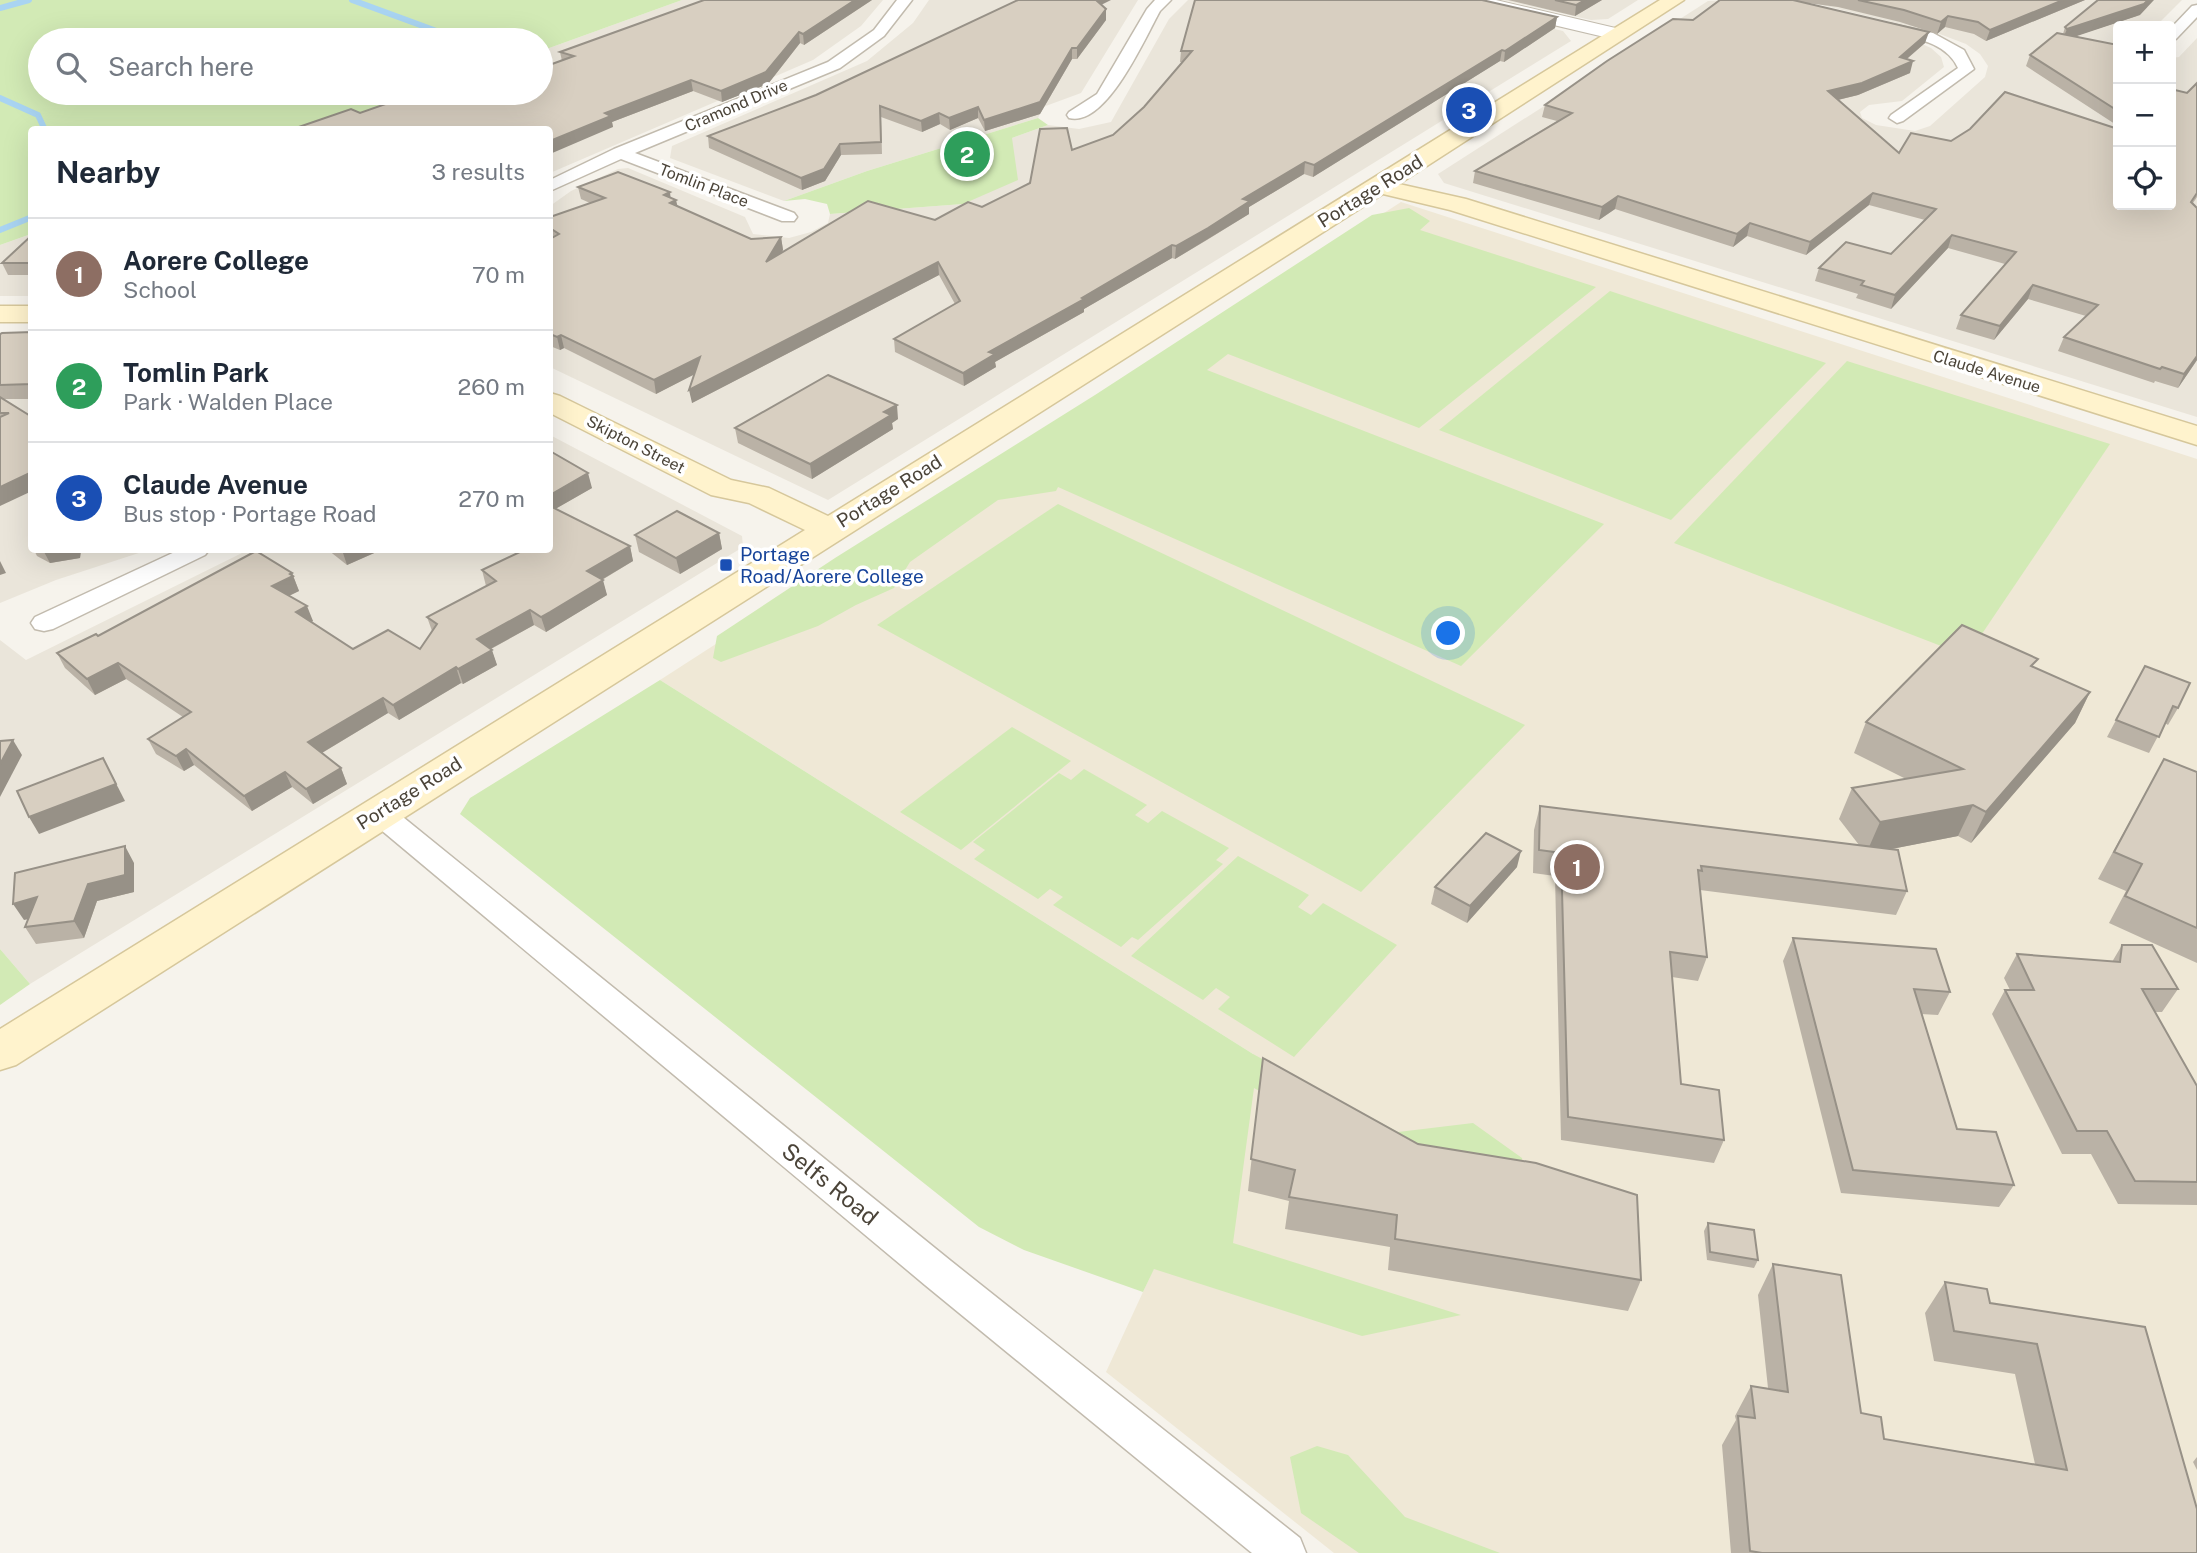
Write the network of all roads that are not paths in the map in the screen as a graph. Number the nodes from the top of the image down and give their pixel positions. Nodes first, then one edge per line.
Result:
1 (905, 0) edge
2 (1164, 0) edge
3 (1471, 0) edge
4 (1674, 0) edge
5 (2197, 9) edge
6 (1876, 24) edge
7 (2176, 31) edge
8 (1617, 34) junction
9 (1075, 115) dead end
10 (1896, 118) dead end
11 (620, 153) junction
12 (1385, 182) junction
13 (553, 185) edge
14 (788, 217) dead end
15 (0, 314) edge
16 (28, 314) edge
17 (553, 404) edge
18 (2197, 436) edge
19 (818, 536) junction
20 (191, 553) edge
21 (44, 624) dead end
22 (378, 813) junction
23 (0, 1052) edge
24 (1285, 1553) edge

1 - 11 street, Cramond Drive
2 - 9 street
3 - 8 street
4 - 8 main road, Portage Road
5 - 7 street
6 - 10 street
8 - 12 main road, Portage Road
11 - 13 street, Cramond Drive
11 - 14 street, Tomlin Place
12 - 18 main road, Claude Avenue
12 - 19 main road, Portage Road
15 - 16 main road
17 - 19 main road, Skipton Street
19 - 22 main road, Portage Road
20 - 21 street
22 - 23 main road, Portage Road
22 - 24 street, Selfs Road

